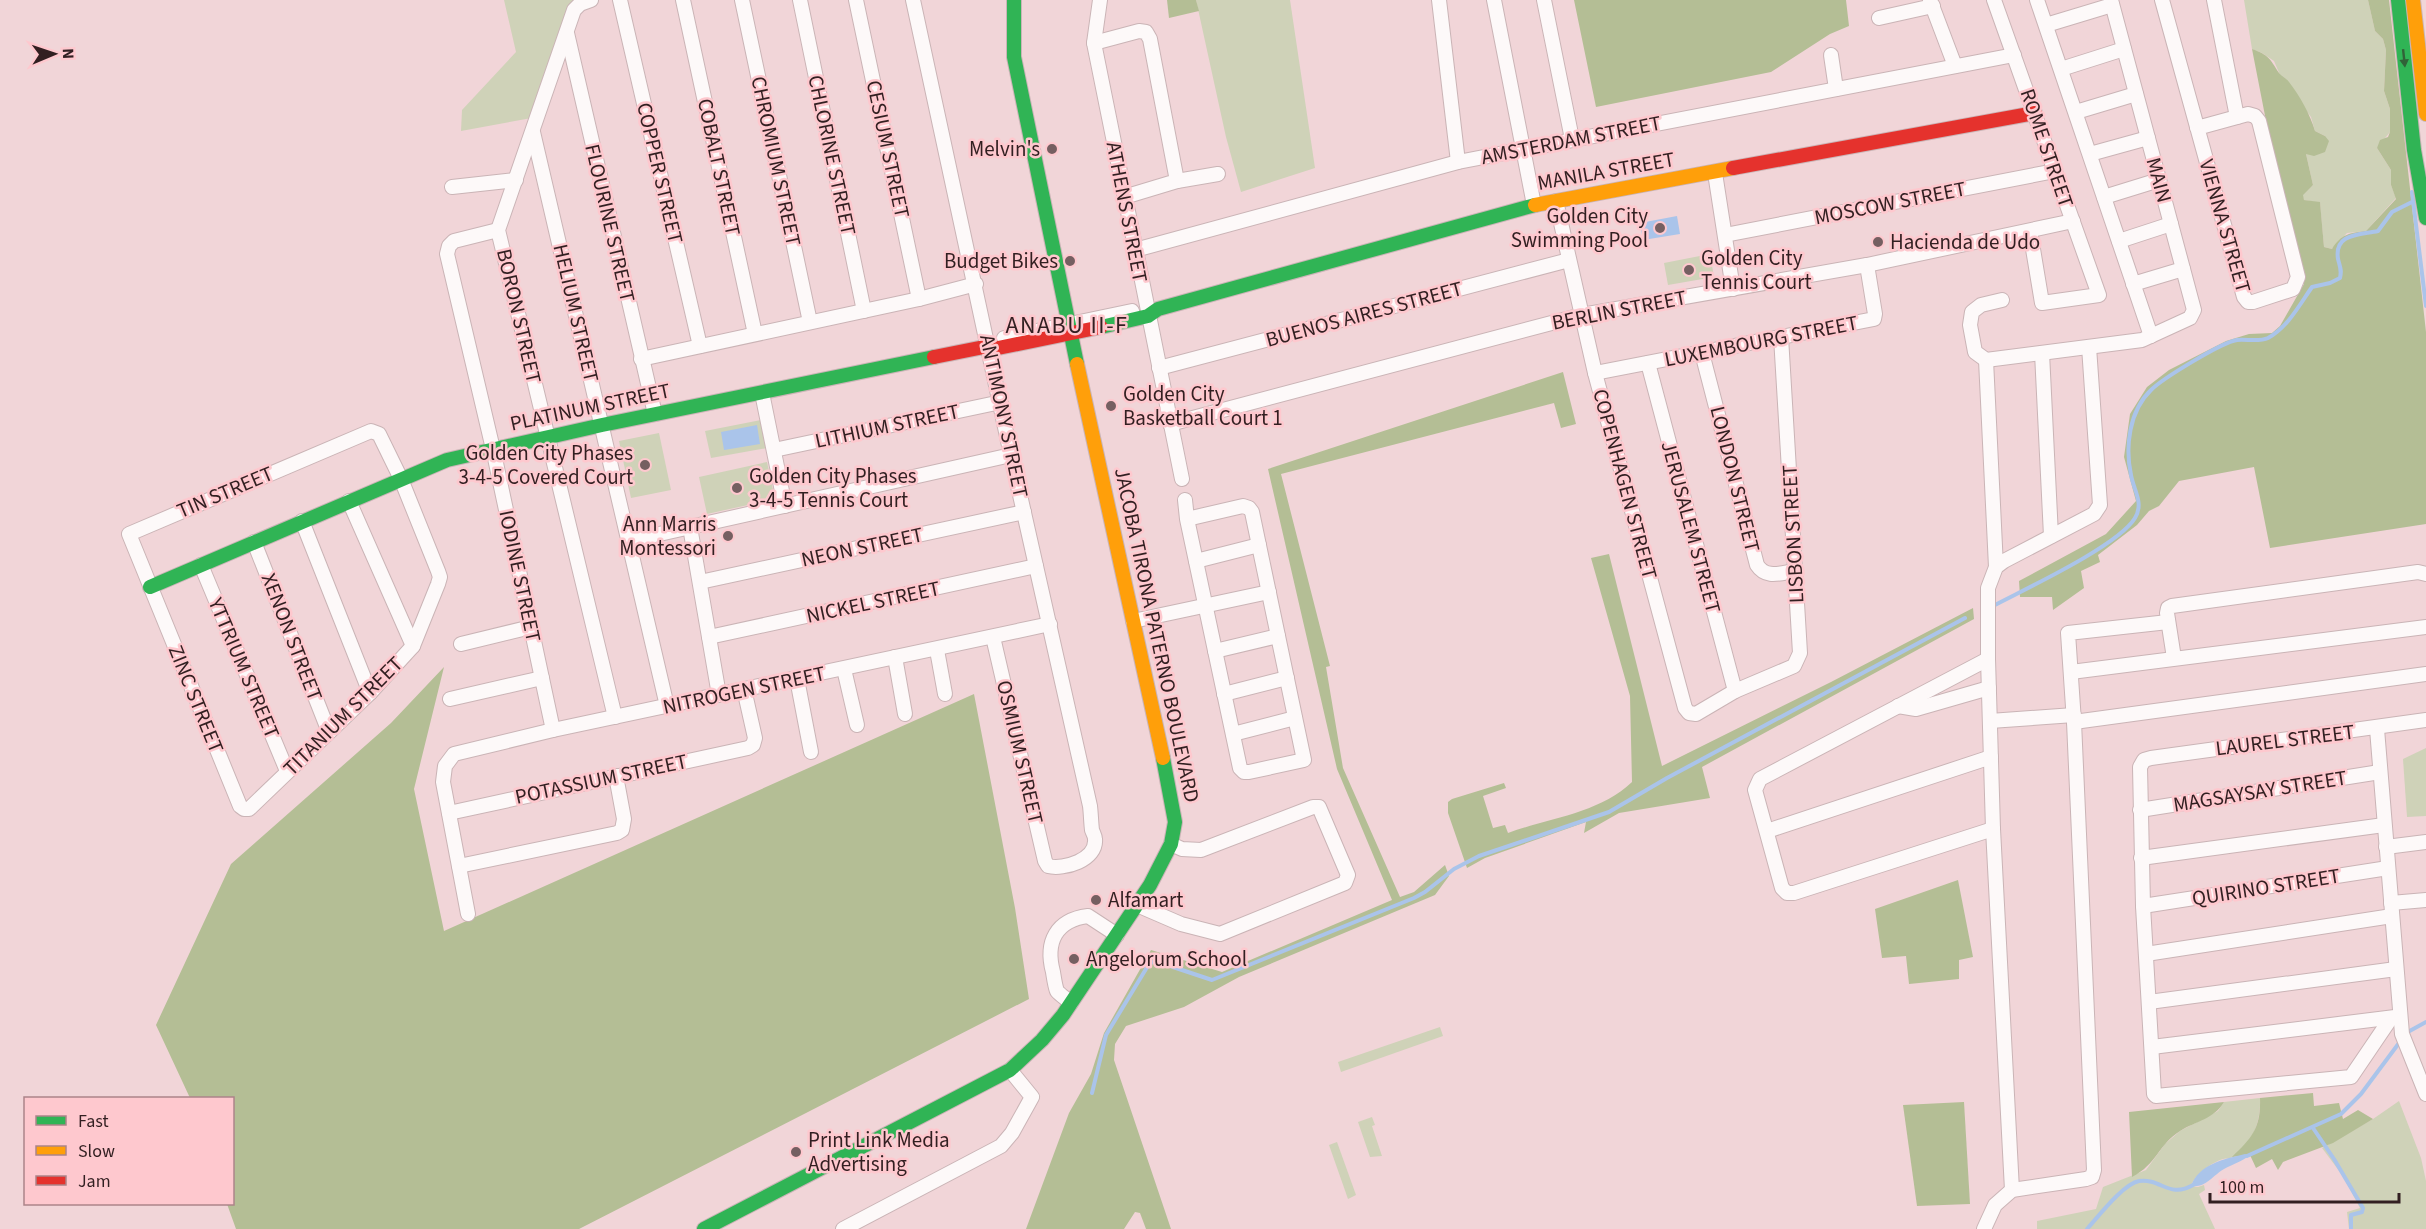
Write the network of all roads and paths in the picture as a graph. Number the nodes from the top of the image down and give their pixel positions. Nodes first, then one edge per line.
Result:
1 (591, 0) edge
2 (620, 0) edge
3 (683, 0) edge
4 (742, 0) edge
5 (800, 0) edge
6 (856, 0) edge
7 (914, 0) edge
8 (1014, 0) edge
9 (1100, 0) edge
10 (1439, 0) edge
11 (1494, 0) edge
12 (1544, 0) edge
13 (1994, 0) edge
14 (2037, 0) edge
15 (2162, 0) edge
16 (2214, 0) edge
17 (2398, 0) edge
18 (2413, 0) edge
19 (1932, 3) edge
20 (2111, 3) edge
21 (1879, 18) dead end
22 (2046, 25) junction
23 (567, 32) junction
24 (1094, 43) junction
25 (2124, 49) junction
26 (1831, 55) dead end
27 (2014, 55) junction
28 (1955, 66) junction
29 (2061, 69) junction
30 (1836, 89) junction
31 (2136, 94) junction
32 (2076, 112) junction
33 (2035, 113) junction
34 (2426, 114) edge
35 (2237, 117) junction
36 (2197, 128) junction
37 (533, 131) junction
38 (2148, 138) junction
39 (1572, 139) junction
40 (1524, 149) junction
41 (2090, 154) junction
42 (1458, 162) junction
43 (2055, 171) junction
44 (1715, 173) junction
45 (1218, 174) dead end
46 (516, 180) junction
47 (2159, 180) junction
48 (1177, 181) junction
49 (452, 186) dead end
50 (1124, 197) junction
51 (2104, 197) junction
52 (1556, 201) junction
53 (1534, 205) junction
54 (2426, 215) edge
55 (2073, 221) junction
56 (2171, 224) junction
57 (498, 230) junction
58 (2030, 231) junction
59 (1725, 235) junction
60 (2119, 241) junction
61 (1135, 250) junction
62 (1569, 260) junction
63 (1867, 265) junction
64 (2182, 269) junction
65 (976, 284) junction
66 (2133, 284) junction
67 (1733, 289) junction
68 (919, 298) junction
69 (2002, 300) dead end
70 (864, 311) junction
71 (1151, 311) junction
72 (1582, 315) junction
73 (810, 322) junction
74 (1070, 329) junction
75 (755, 334) junction
76 (2151, 336) junction
77 (1781, 338) junction
78 (700, 346) junction
79 (989, 346) junction
80 (2089, 347) junction
81 (1702, 353) junction
82 (2042, 353) junction
83 (641, 359) junction
84 (1986, 360) junction
85 (1648, 363) junction
86 (1159, 368) junction
87 (1595, 373) junction
88 (762, 393) junction
89 (1000, 402) junction
90 (655, 414) junction
91 (1170, 424) junction
92 (602, 425) junction
93 (547, 437) junction
94 (493, 449) junction
95 (774, 450) junction
96 (1011, 455) junction
97 (1182, 478) dead end
98 (400, 479) junction
99 (1185, 500) dead end
100 (349, 501) junction
101 (785, 506) junction
102 (1024, 512) junction
103 (1187, 519) junction
104 (302, 521) junction
105 (690, 527) junction
106 (2051, 536) junction
107 (628, 541) junction
108 (254, 542) junction
109 (1259, 545) junction
110 (1196, 561) junction
111 (201, 565) junction
112 (1036, 566) junction
113 (1996, 567) junction
114 (1795, 571) junction
115 (2426, 574) edge
116 (700, 582) junction
117 (150, 587) junction
118 (1269, 592) junction
119 (1205, 606) junction
120 (1133, 621) junction
121 (2168, 622) junction
122 (1050, 624) junction
123 (531, 627) junction
124 (2426, 627) edge
125 (1278, 636) junction
126 (709, 637) junction
127 (993, 637) junction
128 (461, 644) dead end
129 (414, 646) junction
130 (937, 650) junction
131 (1215, 651) junction
132 (895, 657) junction
133 (2174, 658) junction
134 (1988, 659) junction
135 (844, 669) junction
136 (2071, 672) junction
137 (2426, 674) edge
138 (542, 678) junction
139 (1287, 678) junction
140 (797, 679) junction
141 (1989, 688) junction
142 (744, 689) junction
143 (1735, 691) junction
144 (370, 693) junction
145 (719, 694) junction
146 (945, 694) dead end
147 (1224, 694) junction
148 (450, 699) dead end
149 (667, 706) junction
150 (1898, 706) junction
151 (905, 714) dead end
152 (615, 717) junction
153 (1295, 718) junction
154 (2074, 718) junction
155 (1990, 720) junction
156 (2426, 720) edge
157 (857, 725) dead end
158 (2377, 729) junction
159 (553, 730) junction
160 (329, 732) junction
161 (1233, 734) junction
162 (811, 752) dead end
163 (1991, 758) junction
164 (287, 771) junction
165 (2380, 772) junction
166 (616, 776) junction
167 (244, 809) joint
168 (2140, 810) junction
169 (448, 813) junction
170 (2384, 825) junction
171 (1994, 829) junction
172 (1767, 831) junction
173 (2426, 842) edge
174 (1171, 844) junction
175 (2386, 847) junction
176 (2141, 858) junction
177 (459, 866) junction
178 (1048, 866) joint
179 (2388, 868) junction
180 (2426, 900) edge
181 (1137, 904) junction
182 (2143, 906) junction
183 (2391, 909) junction
184 (468, 914) dead end
185 (1117, 935) junction
186 (2146, 954) junction
187 (2396, 969) junction
188 (2149, 1002) junction
189 (1071, 1003) junction
190 (2396, 1017) junction
191 (2152, 1047) junction
192 (1011, 1070) junction
193 (2426, 1094) edge
194 (2012, 1190) junction
195 (704, 1229) edge
196 (843, 1229) edge
197 (1984, 1229) edge

1 - 23 street, BORON STREET
2 - 78 street, COPPER STREET
3 - 75 street, COBALT STREET
4 - 73 street, CHROMIUM STREET
5 - 70 street, CHLORINE STREET
6 - 68 street, CESIUM STREET
7 - 65 street, ANTIMONY STREET
8 - 74 street, JACOBA TIRONA PATERNO BOULEVARD
9 - 24 street, ATHENS STREET
10 - 42 street
11 - 40 street
12 - 39 street
13 - 27 street, ROME STREET
14 - 22 street
15 - 36 street, VIENNA STREET
16 - 35 street
17 -> 54 street
18 - 34 street
19 - 21 street
19 - 28 street
20 - 22 street
20 - 25 street, MAIN
22 - 29 street
23 - 37 street, BORON STREET
23 - 83 street, FLOURINE STREET
24 - 48 street
24 - 50 street, ATHENS STREET
25 - 29 street
25 - 31 street, MAIN
26 - 30 street
27 - 28 street, AMSTERDAM STREET
27 - 33 street, ROME STREET
28 - 30 street, AMSTERDAM STREET
29 - 32 street
30 - 39 street, AMSTERDAM STREET
31 - 32 street
31 - 38 street, MAIN
32 - 41 street
33 - 43 street, ROME STREET
33 - 44 street, MANILA STREET
35 - 36 street
35 - 36 street, VIENNA STREET
37 - 46 street, BORON STREET
37 - 92 street, HELIUM STREET
38 - 41 street
38 - 47 street, MAIN
39 - 40 street, AMSTERDAM STREET
40 - 42 street, AMSTERDAM STREET
40 - 53 street
41 - 51 street
42 - 61 street, AMSTERDAM STREET
43 - 55 street, ROME STREET
43 - 59 street, MOSCOW STREET
44 - 52 street, MANILA STREET
44 - 59 street
45 - 48 street
46 - 49 street
46 - 57 street, BORON STREET
47 - 51 street
47 - 56 street, MAIN
48 - 50 street
50 - 61 street, ATHENS STREET
51 - 60 street
52 - 53 street, MANILA STREET
52 - 62 street, COPENHAGEN STREET
53 - 71 street, MANILA STREET
55 - 58 street, BERLIN STREET
55 - 58 street, ROME STREET
56 - 60 street
56 - 64 street, MAIN
57 - 93 street, BORON STREET
57 - 94 street, IODINE STREET
58 - 63 street, BERLIN STREET
59 - 67 street
60 - 66 street
61 - 71 street, ATHENS STREET
62 - 72 street, COPENHAGEN STREET
62 - 86 street, BUENOS AIRES STREET
63 - 67 street, BERLIN STREET
63 - 77 street, LUXEMBOURG STREET
64 - 66 street
64 - 76 street, MAIN
65 - 68 street
65 - 79 street, ANTIMONY STREET
66 - 76 street
67 - 72 street, BERLIN STREET
68 - 70 street
69 - 84 street
70 - 73 street
71 - 74 street, MANILA STREET
71 - 86 street, ATHENS STREET
72 - 87 street, COPENHAGEN STREET
72 - 91 street, BERLIN STREET
73 - 75 street
74 - 79 street, PLATINUM STREET
74 - 120 street, JACOBA TIRONA PATERNO BOULEVARD
75 - 78 street
76 - 80 street
77 - 81 street, LUXEMBOURG STREET
77 - 114 street, LISBON STREET
78 - 83 street
79 - 88 street, PLATINUM STREET
79 - 89 street, ANTIMONY STREET
80 - 82 street
80 - 106 street
81 - 85 street, LUXEMBOURG STREET
81 - 114 street, LONDON STREET
82 - 84 street
82 - 106 street
83 - 90 street, FLOURINE STREET
84 - 113 street
85 - 87 street, LUXEMBOURG STREET
85 - 143 street, JERUSALEM STREET
86 - 91 street, ATHENS STREET
87 - 143 street, COPENHAGEN STREET
88 - 90 street, PLATINUM STREET
88 - 95 street
89 - 95 street, LITHIUM STREET
89 - 96 street, ANTIMONY STREET
90 - 92 street, PLATINUM STREET
91 - 97 street, ATHENS STREET
92 - 93 street, PLATINUM STREET
92 - 107 street, HELIUM STREET
93 - 94 street, PLATINUM STREET
93 - 152 street, BORON STREET
94 - 98 street, PLATINUM STREET
94 - 123 street, IODINE STREET
95 - 101 street
96 - 101 street
96 - 102 street, ANTIMONY STREET
98 - 100 street, PLATINUM STREET
98 - 117 street, TIN STREET
98 - 129 street, TITANIUM STREET
99 - 103 street
100 - 104 street, PLATINUM STREET
100 - 129 street
101 - 105 street
102 - 112 street, ANTIMONY STREET
102 - 116 street, NEON STREET
103 - 109 street
103 - 110 street
104 - 108 street, PLATINUM STREET
104 - 144 street
105 - 107 street
105 - 116 street
106 - 113 street
107 - 149 street, HELIUM STREET
108 - 111 street, PLATINUM STREET
108 - 160 street, XENON STREET
109 - 110 street
109 - 118 street
110 - 119 street
111 - 117 street, PLATINUM STREET
111 - 164 street, YTTRIUM STREET
112 - 122 street, ANTIMONY STREET
112 - 126 street, NICKEL STREET
113 - 134 street
114 - 143 street, LISBON STREET
115 - 121 street
116 - 126 street
117 - 167 street, ZINC STREET
118 - 119 street
118 - 125 street
119 - 120 street
119 - 131 street
120 - 174 street, JACOBA TIRONA PATERNO BOULEVARD
121 - 133 street
121 - 136 street
122 - 127 street, NITROGEN STREET
122 - 178 street, ANTIMONY STREET
123 - 128 street
123 - 138 street, IODINE STREET
124 - 133 street
125 - 131 street
125 - 139 street
126 - 145 street
127 - 130 street, NITROGEN STREET
127 - 178 street, OSMIUM STREET
129 - 144 street, TITANIUM STREET
130 - 132 street, NITROGEN STREET
130 - 146 street
131 - 147 street
132 - 135 street, NITROGEN STREET
132 - 151 street
133 - 136 street
134 - 141 street
134 - 150 street
135 - 140 street, NITROGEN STREET
135 - 157 street
136 - 154 street
137 - 154 street
138 - 148 street
138 - 159 street, IODINE STREET
139 - 147 street
139 - 153 street
140 - 142 street, NITROGEN STREET
140 - 162 street
141 - 150 street
141 - 155 street
142 - 145 street, NITROGEN STREET
142 - 166 street, POTASSIUM STREET
144 - 160 street, TITANIUM STREET
145 - 149 street, NITROGEN STREET
147 - 161 street
149 - 152 street, NITROGEN STREET
150 - 172 street
152 - 159 street, NITROGEN STREET
153 - 161 street
153 - 161 street
154 - 155 street
154 - 194 street
155 - 163 street
156 - 158 street, LAUREL STREET
158 - 165 street
158 - 168 street, LAUREL STREET
159 - 169 street, NITROGEN STREET
160 - 164 street, TITANIUM STREET
163 - 171 street
163 - 172 street
164 - 167 street, TITANIUM STREET
165 - 168 street, MAGSAYSAY STREET
165 - 170 street
166 - 169 street, POTASSIUM STREET
166 - 177 street
168 - 176 street
169 - 177 street
170 - 175 street
170 - 176 street
171 - 172 street
171 - 194 street
173 - 175 street
174 - 181 street, JACOBA TIRONA PATERNO BOULEVARD
174 - 181 street
175 - 179 street
176 - 182 street
177 - 184 street
179 - 182 street, QUIRINO STREET
179 - 183 street
180 - 183 street
181 - 185 street, JACOBA TIRONA PATERNO BOULEVARD
182 - 186 street
183 - 186 street
183 - 187 street
185 - 189 street, JACOBA TIRONA PATERNO BOULEVARD
185 - 189 street
186 - 188 street
187 - 188 street
187 - 190 street
188 - 191 street
189 - 192 street, JACOBA TIRONA PATERNO BOULEVARD
190 - 191 street
190 - 191 street
190 - 193 street
192 - 195 street, JACOBA TIRONA PATERNO BOULEVARD
192 - 196 street
194 - 197 street

